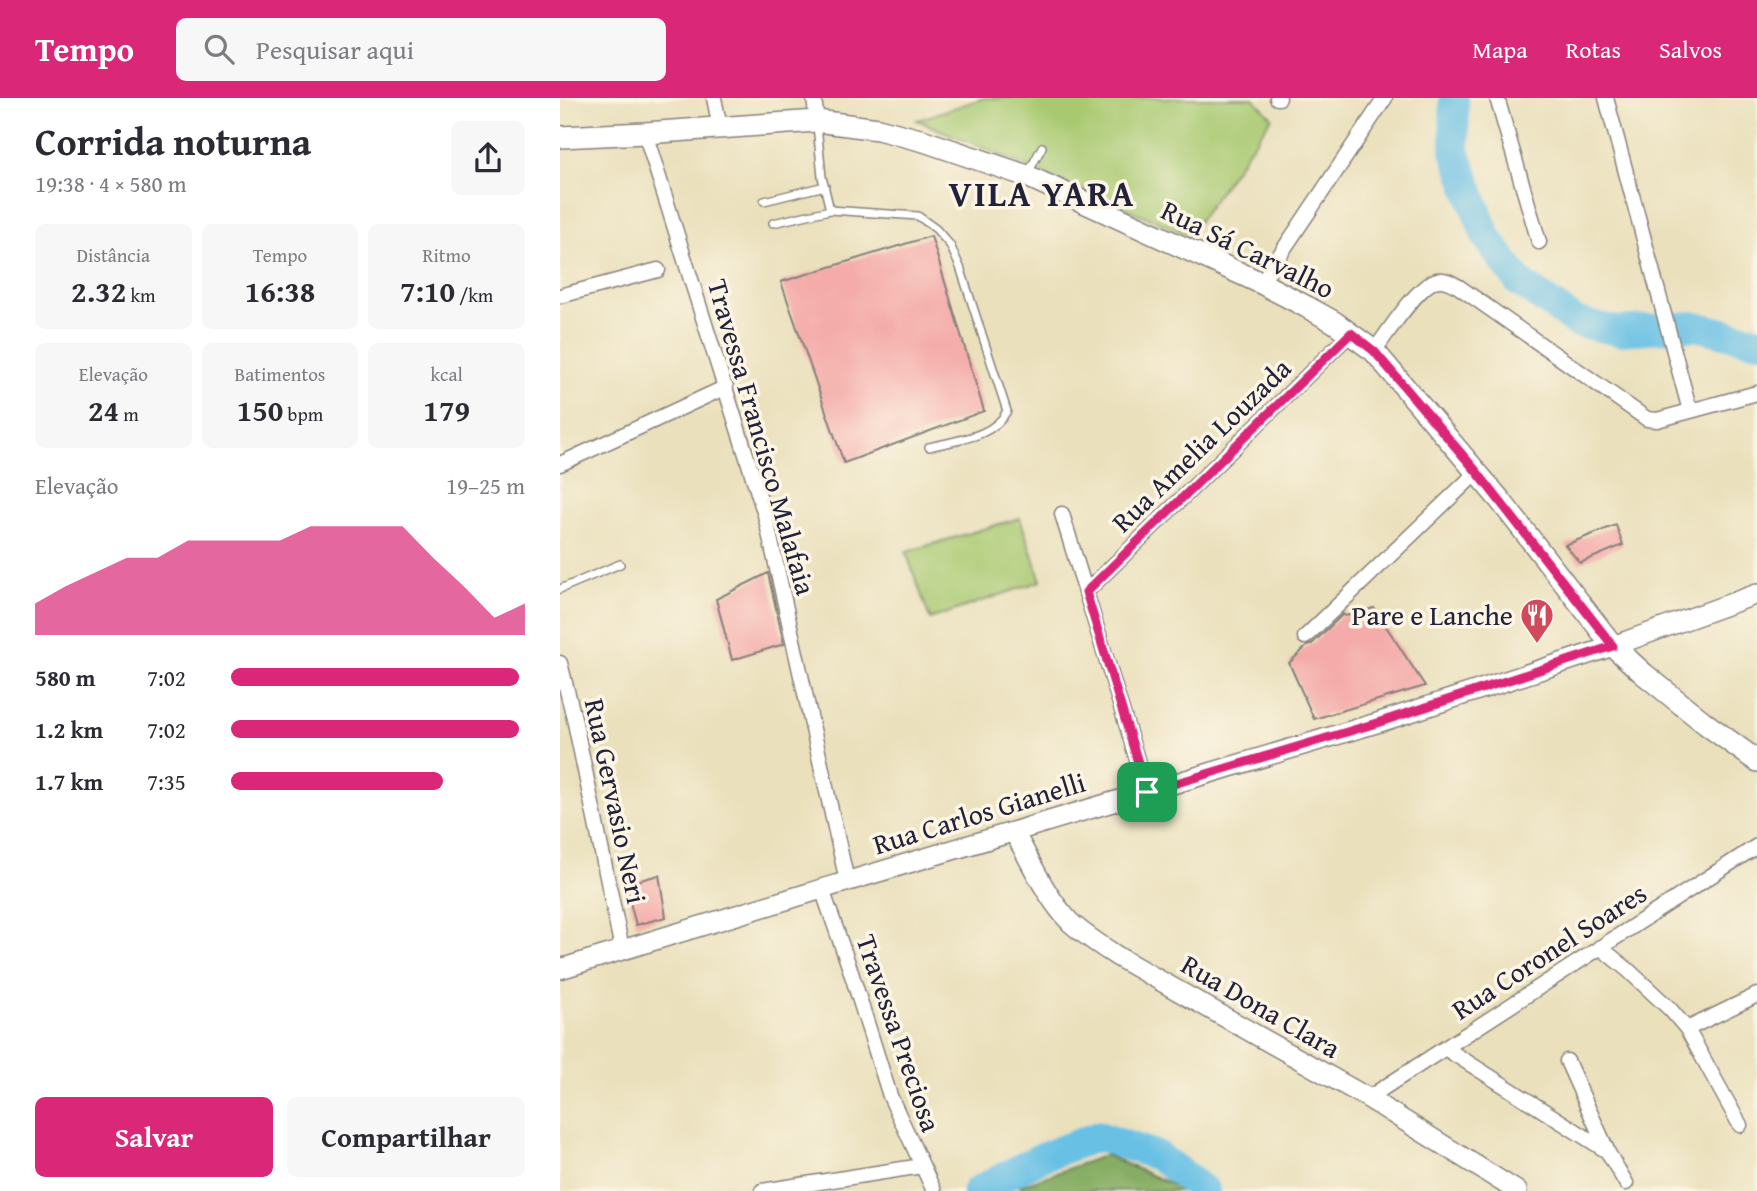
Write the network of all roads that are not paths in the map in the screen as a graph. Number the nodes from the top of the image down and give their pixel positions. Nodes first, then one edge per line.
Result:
1 (714, 98) edge
2 (814, 98) edge
3 (1385, 98) edge
4 (1497, 98) edge
5 (1606, 98) edge
6 (817, 121) junction
7 (720, 128) junction
8 (645, 134) junction
9 (560, 136) edge
10 (1042, 148) dead end
11 (1027, 176) junction
12 (825, 186) junction
13 (764, 201) dead end
14 (830, 211) junction
15 (774, 223) dead end
16 (1539, 242) dead end
17 (658, 270) dead end
18 (1261, 284) junction
19 (560, 296) edge
20 (1351, 333) junction
21 (1374, 351) junction
22 (726, 387) junction
23 (1757, 393) edge
24 (1690, 411) junction
25 (929, 447) dead end
26 (560, 464) edge
27 (1477, 472) junction
28 (1062, 514) dead end
29 (620, 564) dead end
30 (560, 589) edge
31 (1086, 592) junction
32 (1757, 594) edge
33 (1305, 637) dead end
34 (1613, 646) junction
35 (560, 663) edge
36 (1757, 761) edge
37 (1147, 792) junction
38 (1014, 832) junction
39 (1757, 846) edge
40 (847, 881) junction
41 (822, 889) junction
42 (1600, 947) junction
43 (622, 949) junction
44 (560, 969) edge
45 (1757, 995) edge
46 (1688, 1029) junction
47 (1445, 1048) junction
48 (1567, 1061) dead end
49 (1368, 1098) junction
50 (1740, 1125) dead end
51 (1607, 1151) junction
52 (922, 1167) junction
53 (1626, 1183) dead end
54 (933, 1188) edge
55 (762, 1191) edge
56 (1517, 1191) edge

1 - 7 street
2 - 6 street
3 - 18 street
4 - 16 street
5 - 24 street
6 - 7 main road, Rua Sá Carvalho
6 - 11 main road, Rua Sá Carvalho
6 - 12 lane
7 - 8 main road, Rua Sá Carvalho
8 - 9 main road, Rua Sá Carvalho
8 - 22 street, Travessa Francisco Malafaia
10 - 11 lane
11 - 18 main road, Rua Sá Carvalho
12 - 13 lane
12 - 14 lane
14 - 15 lane
14 - 25 lane
17 - 19 street
18 - 20 main road, Rua Sá Carvalho
20 - 21 main road, Rua Sá Carvalho
20 - 31 street, Rua Amelia Louzada
21 - 24 street
21 - 27 main road, Rua Sá Carvalho
22 - 26 street
22 - 40 street, Travessa Francisco Malafaia
23 - 24 street
27 - 33 street
27 - 34 main road, Rua Sá Carvalho
28 - 31 street
29 - 30 lane
31 - 37 street
32 - 34 street, Rua Carlos Gianelli
34 - 36 main road, Rua Sá Carvalho
34 - 37 street, Rua Carlos Gianelli
35 - 43 street, Rua Gervasio Neri
37 - 38 street, Rua Carlos Gianelli
38 - 40 street, Rua Carlos Gianelli
38 - 49 street, Rua Dona Clara
39 - 42 street, Rua Coronel Soares
40 - 41 street, Rua Carlos Gianelli
41 - 43 street, Rua Carlos Gianelli
41 - 52 street, Travessa Preciosa
42 - 46 street
42 - 47 street, Rua Coronel Soares
43 - 44 street, Rua Carlos Gianelli
45 - 46 street
46 - 50 street
47 - 49 street, Rua Coronel Soares
47 - 51 street
48 - 51 street
49 - 56 street, Rua Dona Clara
51 - 53 street
52 - 54 street, Travessa Preciosa
52 - 55 street

